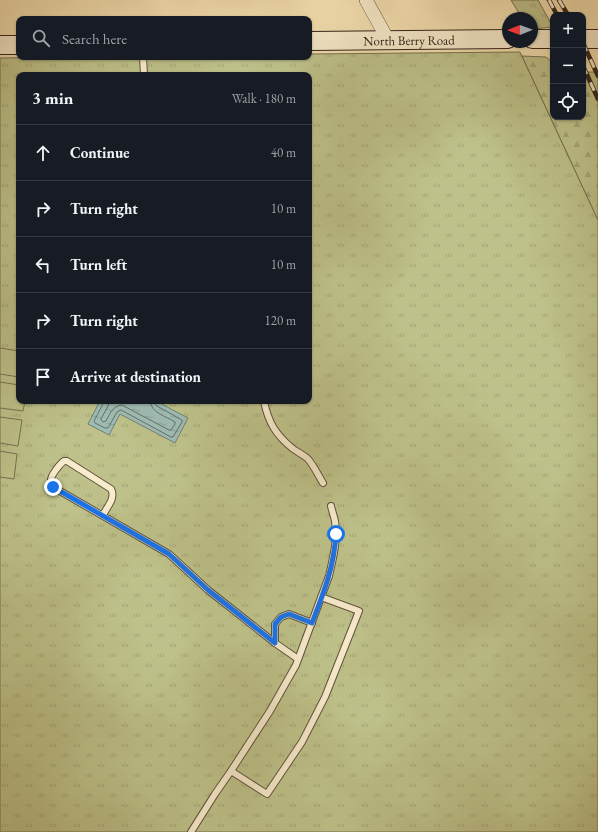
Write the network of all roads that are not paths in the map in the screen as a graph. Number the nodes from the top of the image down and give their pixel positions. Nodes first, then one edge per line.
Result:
1 (366, 0) edge
2 (502, 39) edge
3 (538, 39) edge
4 (550, 39) edge
5 (586, 39) edge
6 (598, 39) edge
7 (388, 40) junction
8 (312, 41) edge
9 (0, 45) edge
10 (16, 45) edge
11 (143, 60) edge
12 (144, 72) edge
13 (265, 404) edge
14 (323, 483) dead end
15 (331, 506) dead end
16 (103, 515) junction
17 (321, 598) junction
18 (312, 623) junction
19 (275, 643) junction
20 (298, 659) junction
21 (231, 771) junction
22 (191, 832) edge

1 - 7 street
2 - 7 main road, North Berry Road
3 - 4 main road
5 - 6 main road
7 - 8 main road, North Berry Road
9 - 10 main road
11 - 12 lane
13 - 14 lane
15 - 17 lane
16 - 16 lane
16 - 19 lane
17 - 18 lane
17 - 21 lane
18 - 19 lane
18 - 20 lane
19 - 20 lane
20 - 21 lane
21 - 22 lane

